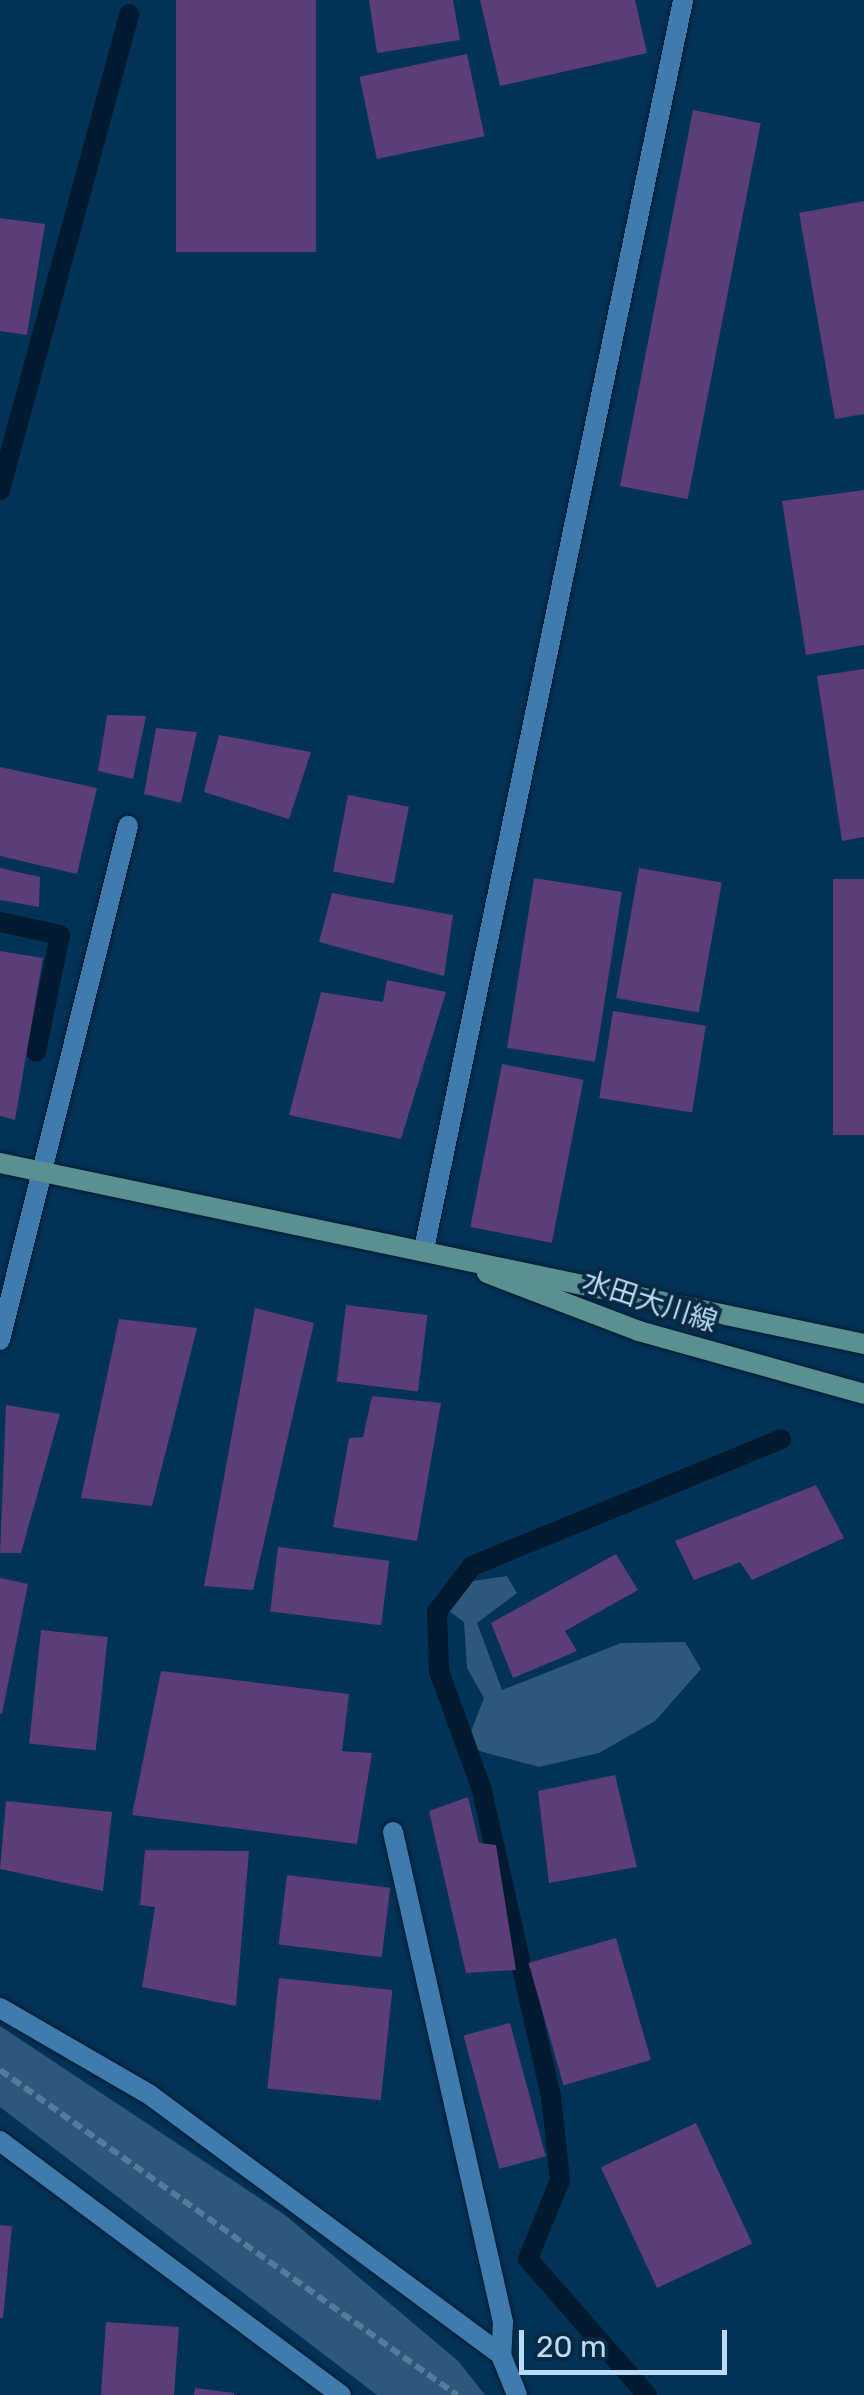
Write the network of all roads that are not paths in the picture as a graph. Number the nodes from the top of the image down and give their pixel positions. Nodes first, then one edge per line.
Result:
1 (683, 0) edge
2 (128, 826) dead end
3 (0, 1163) edge
4 (42, 1172) junction
5 (424, 1249) junction
6 (0, 1340) edge
7 (864, 1344) edge
8 (864, 1394) edge
9 (393, 1832) dead end
10 (0, 2008) edge
11 (0, 2141) edge
12 (501, 2355) junction
13 (342, 2395) edge
14 (517, 2395) edge

1 - 5 street
2 - 4 street
3 - 4 main road, 水田大川線
4 - 5 main road, 水田大川線
4 - 6 street
5 - 7 main road, 水田大川線
5 - 8 main road, 水田大川線
9 - 12 street
10 - 12 street
11 - 13 street
12 - 14 street

